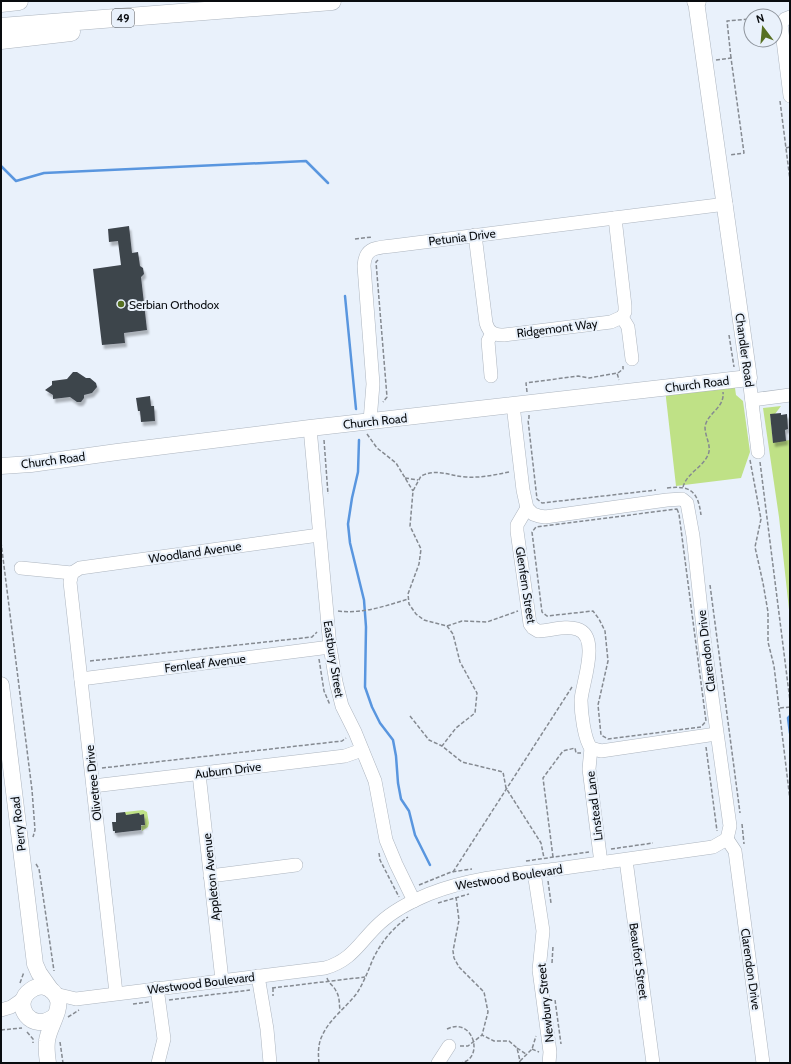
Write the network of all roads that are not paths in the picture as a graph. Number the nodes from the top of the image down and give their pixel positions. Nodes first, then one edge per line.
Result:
1 (19, 1) edge
2 (332, 1) edge
3 (696, 1) edge
4 (1, 3) edge
5 (164, 15) junction
6 (790, 17) edge
7 (1, 27) edge
8 (1, 40) edge
9 (785, 99) edge
10 (726, 204) junction
11 (615, 218) junction
12 (475, 235) junction
13 (622, 317) junction
14 (492, 333) junction
15 (632, 359) dead end
16 (491, 376) dead end
17 (749, 378) junction
18 (790, 395) edge
19 (752, 400) junction
20 (520, 404) junction
21 (370, 421) junction
22 (311, 435) junction
23 (754, 455) road end
24 (1, 466) edge
25 (527, 508) junction
26 (319, 535) junction
27 (21, 568) dead end
28 (72, 573) junction
29 (330, 647) junction
30 (84, 678) junction
31 (1, 685) edge
32 (716, 734) junction
33 (591, 748) junction
34 (362, 750) junction
35 (199, 774) junction
36 (97, 786) junction
37 (727, 839) junction
38 (626, 860) junction
39 (601, 863) junction
40 (296, 865) dead end
41 (534, 872) junction
42 (210, 876) junction
43 (414, 901) junction
44 (35, 964) junction
45 (258, 976) junction
46 (222, 980) junction
47 (53, 986) junction
48 (116, 993) junction
49 (158, 995) junction
50 (24, 997) junction
51 (78, 1004) junction
52 (2, 1010) edge
53 (56, 1014) junction
54 (27, 1017) junction
55 (449, 1046) road end
56 (48, 1058) edge
57 (158, 1063) edge
58 (270, 1063) edge
59 (438, 1063) edge
60 (549, 1063) edge
61 (653, 1063) edge
62 (763, 1063) edge

1 - 4 highway
2 - 5 highway, 49
3 - 10 main road, Chandler Road
5 - 7 highway, 49
5 - 8 highway
6 - 9 street
10 - 11 street, Petunia Drive
10 - 17 main road, Chandler Road
11 - 12 street, Petunia Drive
11 - 13 street
12 - 14 street
12 - 21 street, Petunia Drive
13 - 14 street, Ridgemont Way
13 - 15 street
14 - 16 street
17 - 19 street, Chandler Road
17 - 20 main road, Church Road
18 - 19 street
19 - 23 street, Chandler Road
20 - 21 main road, Church Road
20 - 25 street
21 - 22 main road, Church Road
22 - 24 main road, Church Road
22 - 26 street, Eastbury Street
25 - 32 street, Clarendon Drive
25 - 33 street, Glenfern Street
26 - 28 street, Woodland Avenue
26 - 29 street, Eastbury Street
27 - 28 street
28 - 30 street, Olivetree Drive
29 - 30 street, Fernleaf Avenue
29 - 34 street, Eastbury Street
30 - 36 street, Olivetree Drive
31 - 44 main road, Perry Road
32 - 33 street
32 - 37 street, Clarendon Drive
33 - 39 street, Linstead Lane
34 - 35 street, Auburn Drive
34 - 43 street, Eastbury Street
35 - 36 street, Auburn Drive
35 - 42 street, Appleton Avenue
36 - 48 street, Olivetree Drive
37 - 38 street, Westwood Boulevard
37 - 62 street, Clarendon Drive
38 - 39 street, Westwood Boulevard
38 - 61 street, Beaufort Street
39 - 41 street, Westwood Boulevard
40 - 42 street
41 - 43 street, Westwood Boulevard
41 - 60 street, Newbury Street
42 - 46 street, Appleton Avenue
43 - 45 street, Westwood Boulevard
44 - 47 main road, Perry Road
44 - 50 main road, Perry Road
45 - 46 street, Westwood Boulevard
45 - 58 street
46 - 49 street, Westwood Boulevard
47 - 50 main road
47 - 51 street, Westwood Boulevard
47 - 53 main road
48 - 49 street, Westwood Boulevard
48 - 51 street, Westwood Boulevard
49 - 57 street
50 - 52 street
50 - 54 main road
51 - 53 street, Westwood Boulevard
52 - 54 street
53 - 54 main road
53 - 56 main road
54 - 56 main road
55 - 59 street

